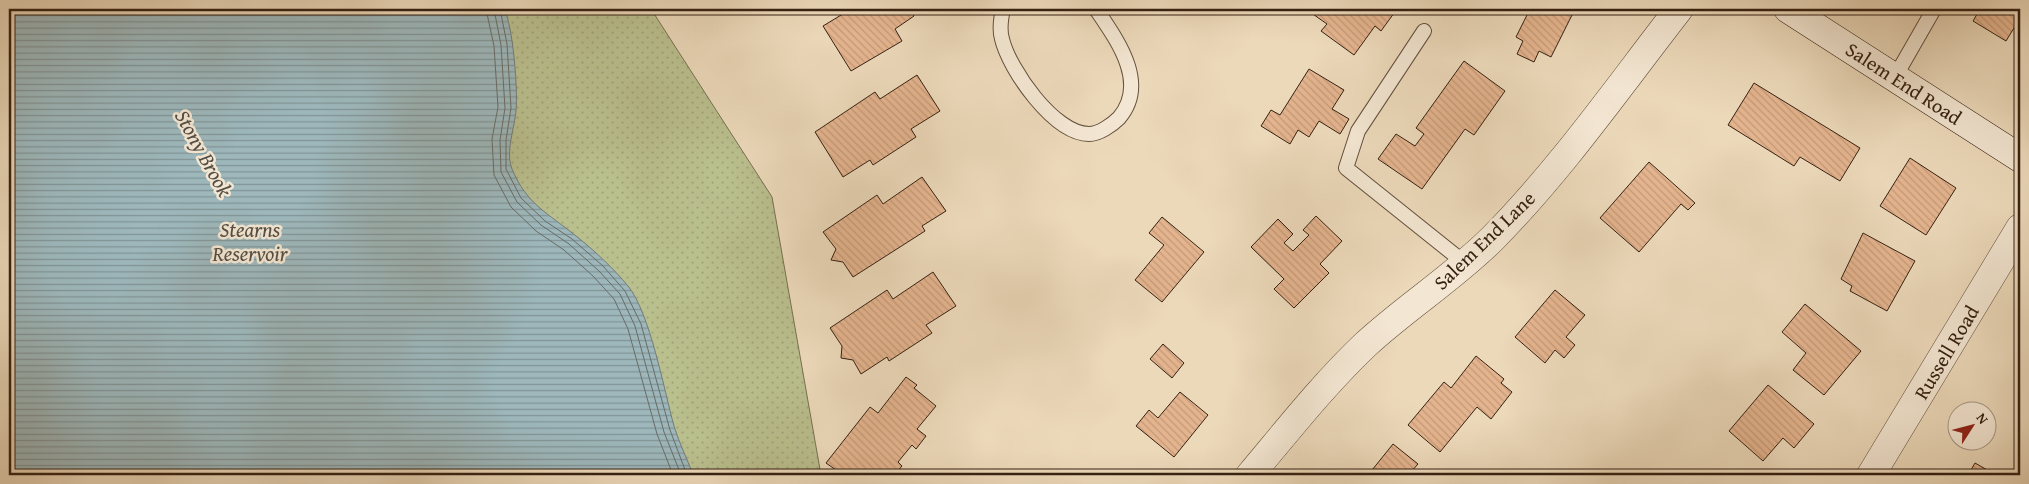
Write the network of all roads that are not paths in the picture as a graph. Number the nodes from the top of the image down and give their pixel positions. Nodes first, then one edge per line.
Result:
1 (1003, 9) edge
2 (1096, 9) edge
3 (1679, 9) edge
4 (1788, 9) edge
5 (1934, 9) edge
6 (1424, 31) dead end
7 (1895, 77) junction
8 (2020, 158) edge
9 (2020, 228) edge
10 (1466, 264) junction
11 (1250, 475) edge
12 (1871, 475) edge

1 - 2 lane
3 - 10 street, Salem End Lane
4 - 7 street, Salem End Road
5 - 7 lane
6 - 10 lane
7 - 8 street, Salem End Road
9 - 12 street, Russell Road
10 - 11 street, Salem End Lane

